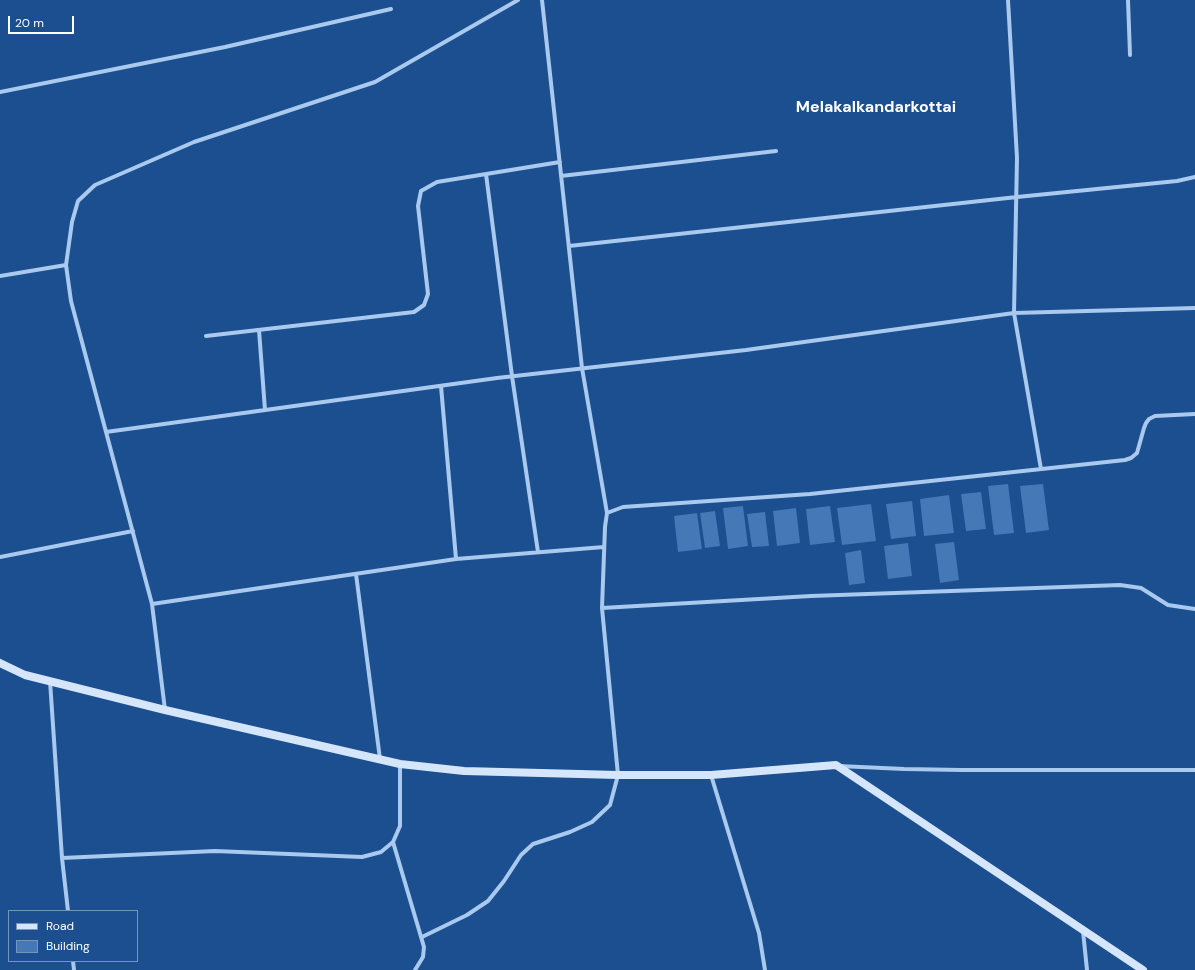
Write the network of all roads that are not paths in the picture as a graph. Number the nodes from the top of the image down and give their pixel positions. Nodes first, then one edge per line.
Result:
1 (518, 0) edge
2 (542, 0) edge
3 (1008, 0) edge
4 (1128, 0) edge
5 (391, 9) dead end
6 (1130, 55) dead end
7 (0, 92) edge
8 (776, 151) dead end
9 (560, 162) junction
10 (486, 174) junction
11 (561, 176) junction
12 (1195, 178) edge
13 (1017, 197) junction
14 (569, 246) junction
15 (66, 265) junction
16 (0, 276) edge
17 (1195, 308) edge
18 (1014, 313) junction
19 (259, 330) junction
20 (206, 336) dead end
21 (582, 368) junction
22 (512, 376) junction
23 (440, 386) junction
24 (265, 410) junction
25 (1195, 414) edge
26 (106, 432) junction
27 (1041, 469) junction
28 (607, 513) junction
29 (132, 531) junction
30 (604, 547) junction
31 (538, 552) junction
32 (0, 557) edge
33 (456, 559) junction
34 (356, 574) junction
35 (152, 604) junction
36 (602, 608) junction
37 (1195, 609) edge
38 (0, 663) edge
39 (50, 681) junction
40 (165, 710) junction
41 (380, 759) junction
42 (400, 764) junction
43 (836, 766) junction
44 (1195, 770) edge
45 (618, 776) junction
46 (711, 776) junction
47 (393, 842) junction
48 (62, 858) junction
49 (68, 910) edge
50 (1083, 930) junction
51 (422, 937) junction
52 (414, 970) edge
53 (765, 970) edge
54 (1087, 970) edge
55 (1142, 970) edge

1 - 15 street
2 - 9 street
3 - 13 street
4 - 6 street
5 - 7 street
8 - 11 street
9 - 10 street
9 - 11 street
10 - 19 street
10 - 22 street
11 - 14 street
12 - 13 street
13 - 14 street
13 - 18 street
14 - 21 street
15 - 16 street
15 - 26 street
17 - 18 street
18 - 21 street
18 - 27 street
19 - 20 street
19 - 24 street
21 - 22 street
21 - 28 street
22 - 23 street
22 - 31 street
23 - 24 street
23 - 33 street
24 - 26 street
25 - 27 street
26 - 29 street
27 - 28 street
28 - 30 street
29 - 32 street
29 - 35 street
30 - 31 street
30 - 36 street
31 - 33 street
33 - 34 street
34 - 35 street
34 - 41 street
35 - 40 street
36 - 37 street
36 - 45 street
38 - 39 main road
39 - 40 main road
39 - 48 street
40 - 41 main road
41 - 42 main road
42 - 45 main road
42 - 47 street
43 - 44 street
43 - 46 main road
43 - 50 main road
45 - 46 main road
45 - 51 street
46 - 53 street
47 - 48 street
47 - 51 street
48 - 49 street
50 - 54 street
50 - 55 main road
51 - 52 street

